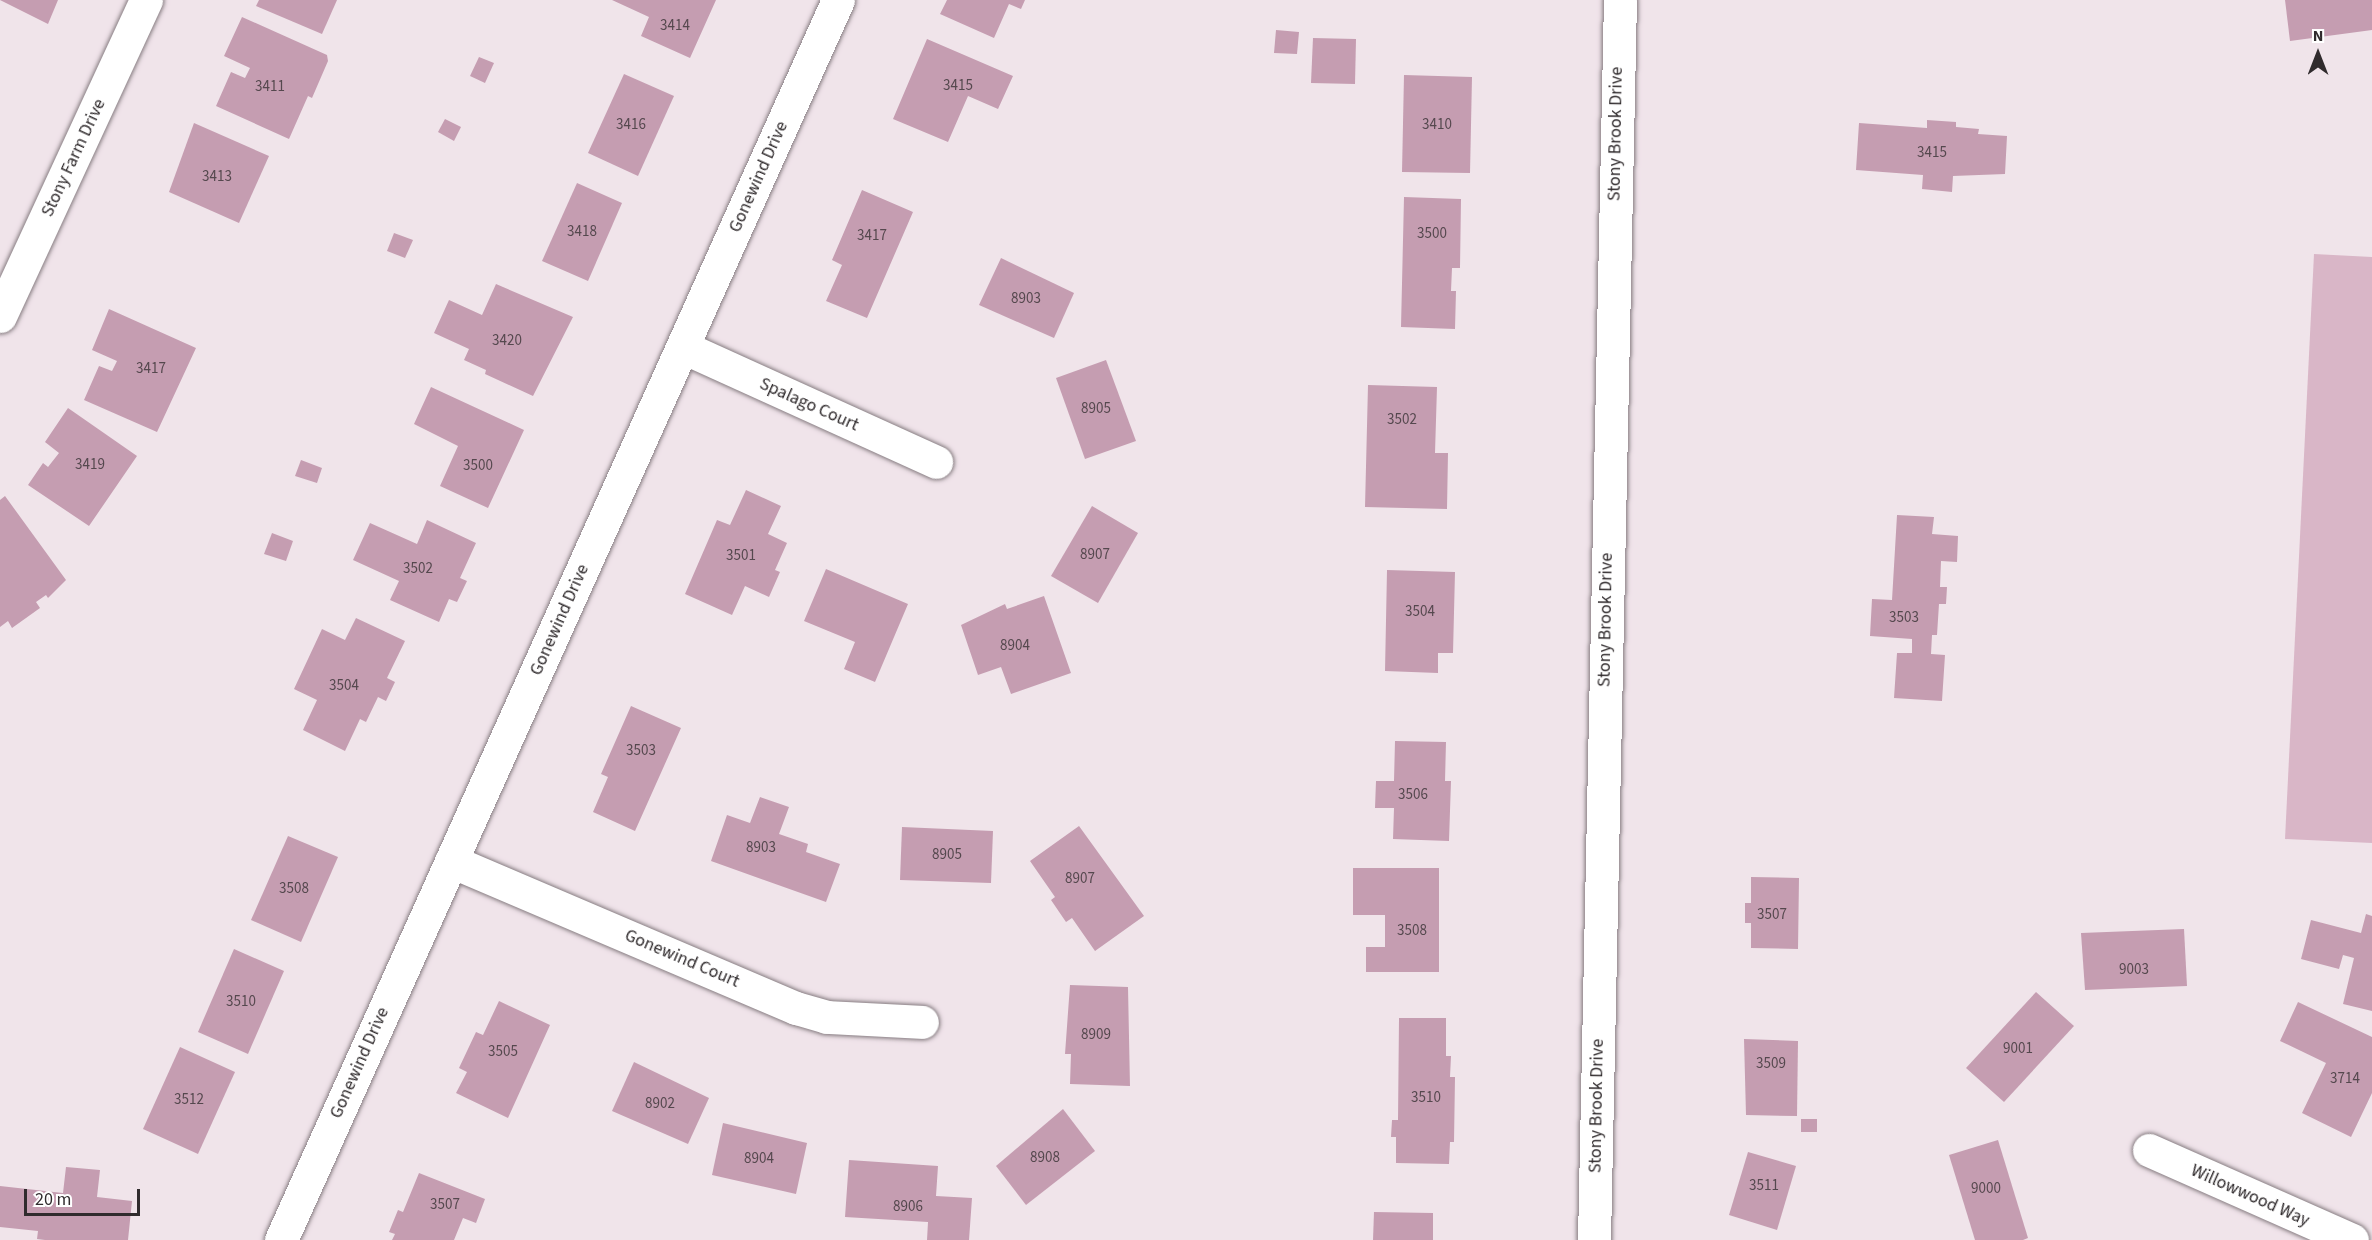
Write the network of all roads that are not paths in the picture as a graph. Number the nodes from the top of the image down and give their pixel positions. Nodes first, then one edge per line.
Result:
1 (146, 0) edge
2 (838, 0) edge
3 (1620, 0) edge
4 (0, 316) edge
5 (683, 347) junction
6 (936, 462) dead end
7 (451, 861) junction
8 (922, 1022) dead end
9 (2149, 1150) dead end
10 (281, 1240) edge
11 (1594, 1240) edge
12 (2352, 1240) edge

1 - 4 street, Stony Farm Drive
2 - 5 street, Gonewind Drive
3 - 11 street, Stony Brook Drive
5 - 6 street, Spalago Court
5 - 7 street, Gonewind Drive
7 - 8 street, Gonewind Court
7 - 10 street, Gonewind Drive
9 - 12 street, Willowwood Way

